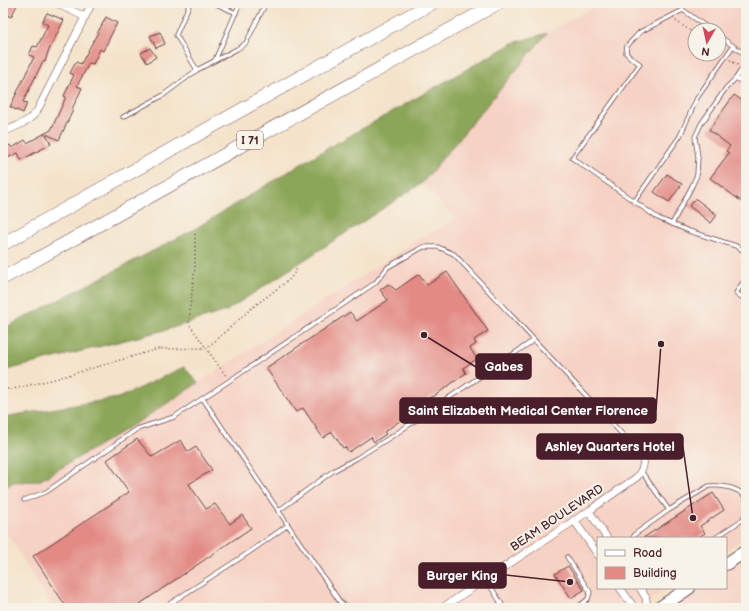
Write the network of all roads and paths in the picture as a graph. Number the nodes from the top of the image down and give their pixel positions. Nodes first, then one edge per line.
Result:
1 (56, 3) edge
2 (92, 3) edge
3 (190, 3) edge
4 (214, 3) edge
5 (240, 3) edge
6 (266, 3) edge
7 (432, 3) edge
8 (498, 3) edge
9 (236, 13) junction
10 (85, 17) junction
11 (676, 21) dead end
12 (700, 22) edge
13 (687, 29) edge
14 (727, 42) edge
15 (733, 46) junction
16 (746, 55) edge
17 (215, 60) junction
18 (746, 63) edge
19 (197, 70) junction
20 (736, 78) junction
21 (746, 86) edge
22 (123, 117) dead end
23 (3, 132) edge
24 (634, 202) junction
25 (672, 224) junction
26 (195, 234) dead end
27 (3, 244) edge
28 (746, 252) edge
29 (297, 269) dead end
30 (3, 278) edge
31 (746, 278) edge
32 (746, 300) edge
33 (534, 340) junction
34 (207, 348) junction
35 (229, 381) junction
36 (3, 390) edge
37 (203, 398) junction
38 (635, 448) joint
39 (641, 471) junction
40 (746, 498) edge
41 (24, 500) dead end
42 (670, 510) junction
43 (278, 511) junction
44 (589, 511) junction
45 (746, 514) edge
46 (574, 520) junction
47 (288, 525) junction
48 (606, 537) edge
49 (634, 537) edge
50 (716, 537) edge
51 (746, 551) edge
52 (597, 554) edge
53 (567, 557) dead end
54 (727, 563) edge
55 (486, 579) junction
56 (621, 589) edge
57 (641, 589) edge
58 (688, 589) edge
59 (501, 604) junction
60 (163, 608) edge
61 (349, 608) edge
62 (442, 608) edge
63 (495, 608) edge
64 (504, 608) edge
65 (577, 608) edge
66 (636, 608) edge
67 (647, 608) edge
68 (659, 608) edge

1 - 10 street
2 - 10 street
3 - 19 lane
4 - 9 lane
5 - 9 lane
6 - 17 lane
7 - 27 highway, I 71
8 - 30 highway, I 71
9 - 17 lane
10 - 23 street
11 - 13 path
12 - 24 lane
14 - 15 lane
15 - 16 lane
15 - 24 lane
17 - 19 lane
18 - 20 lane
19 - 22 lane
20 - 21 lane
20 - 25 lane
24 - 25 lane
25 - 28 lane
26 - 34 path
29 - 34 path
31 - 32 lane
33 - 35 lane
33 - 38 lane
33 - 43 lane
34 - 35 path
34 - 36 path
35 - 37 lane
37 - 41 lane
37 - 43 lane
38 - 39 street
39 - 42 lane
39 - 44 street, BEAM BOULEVARD
40 - 42 lane
42 - 49 lane
43 - 47 lane
44 - 46 street, BEAM BOULEVARD
44 - 48 street
45 - 50 lane
46 - 52 street
46 - 55 street, BEAM BOULEVARD
47 - 60 lane
47 - 61 lane
51 - 54 main road
53 - 65 lane
55 - 59 lane
55 - 62 street, BEAM BOULEVARD
56 - 66 street
57 - 67 street
58 - 68 main road
59 - 63 lane
59 - 64 lane

